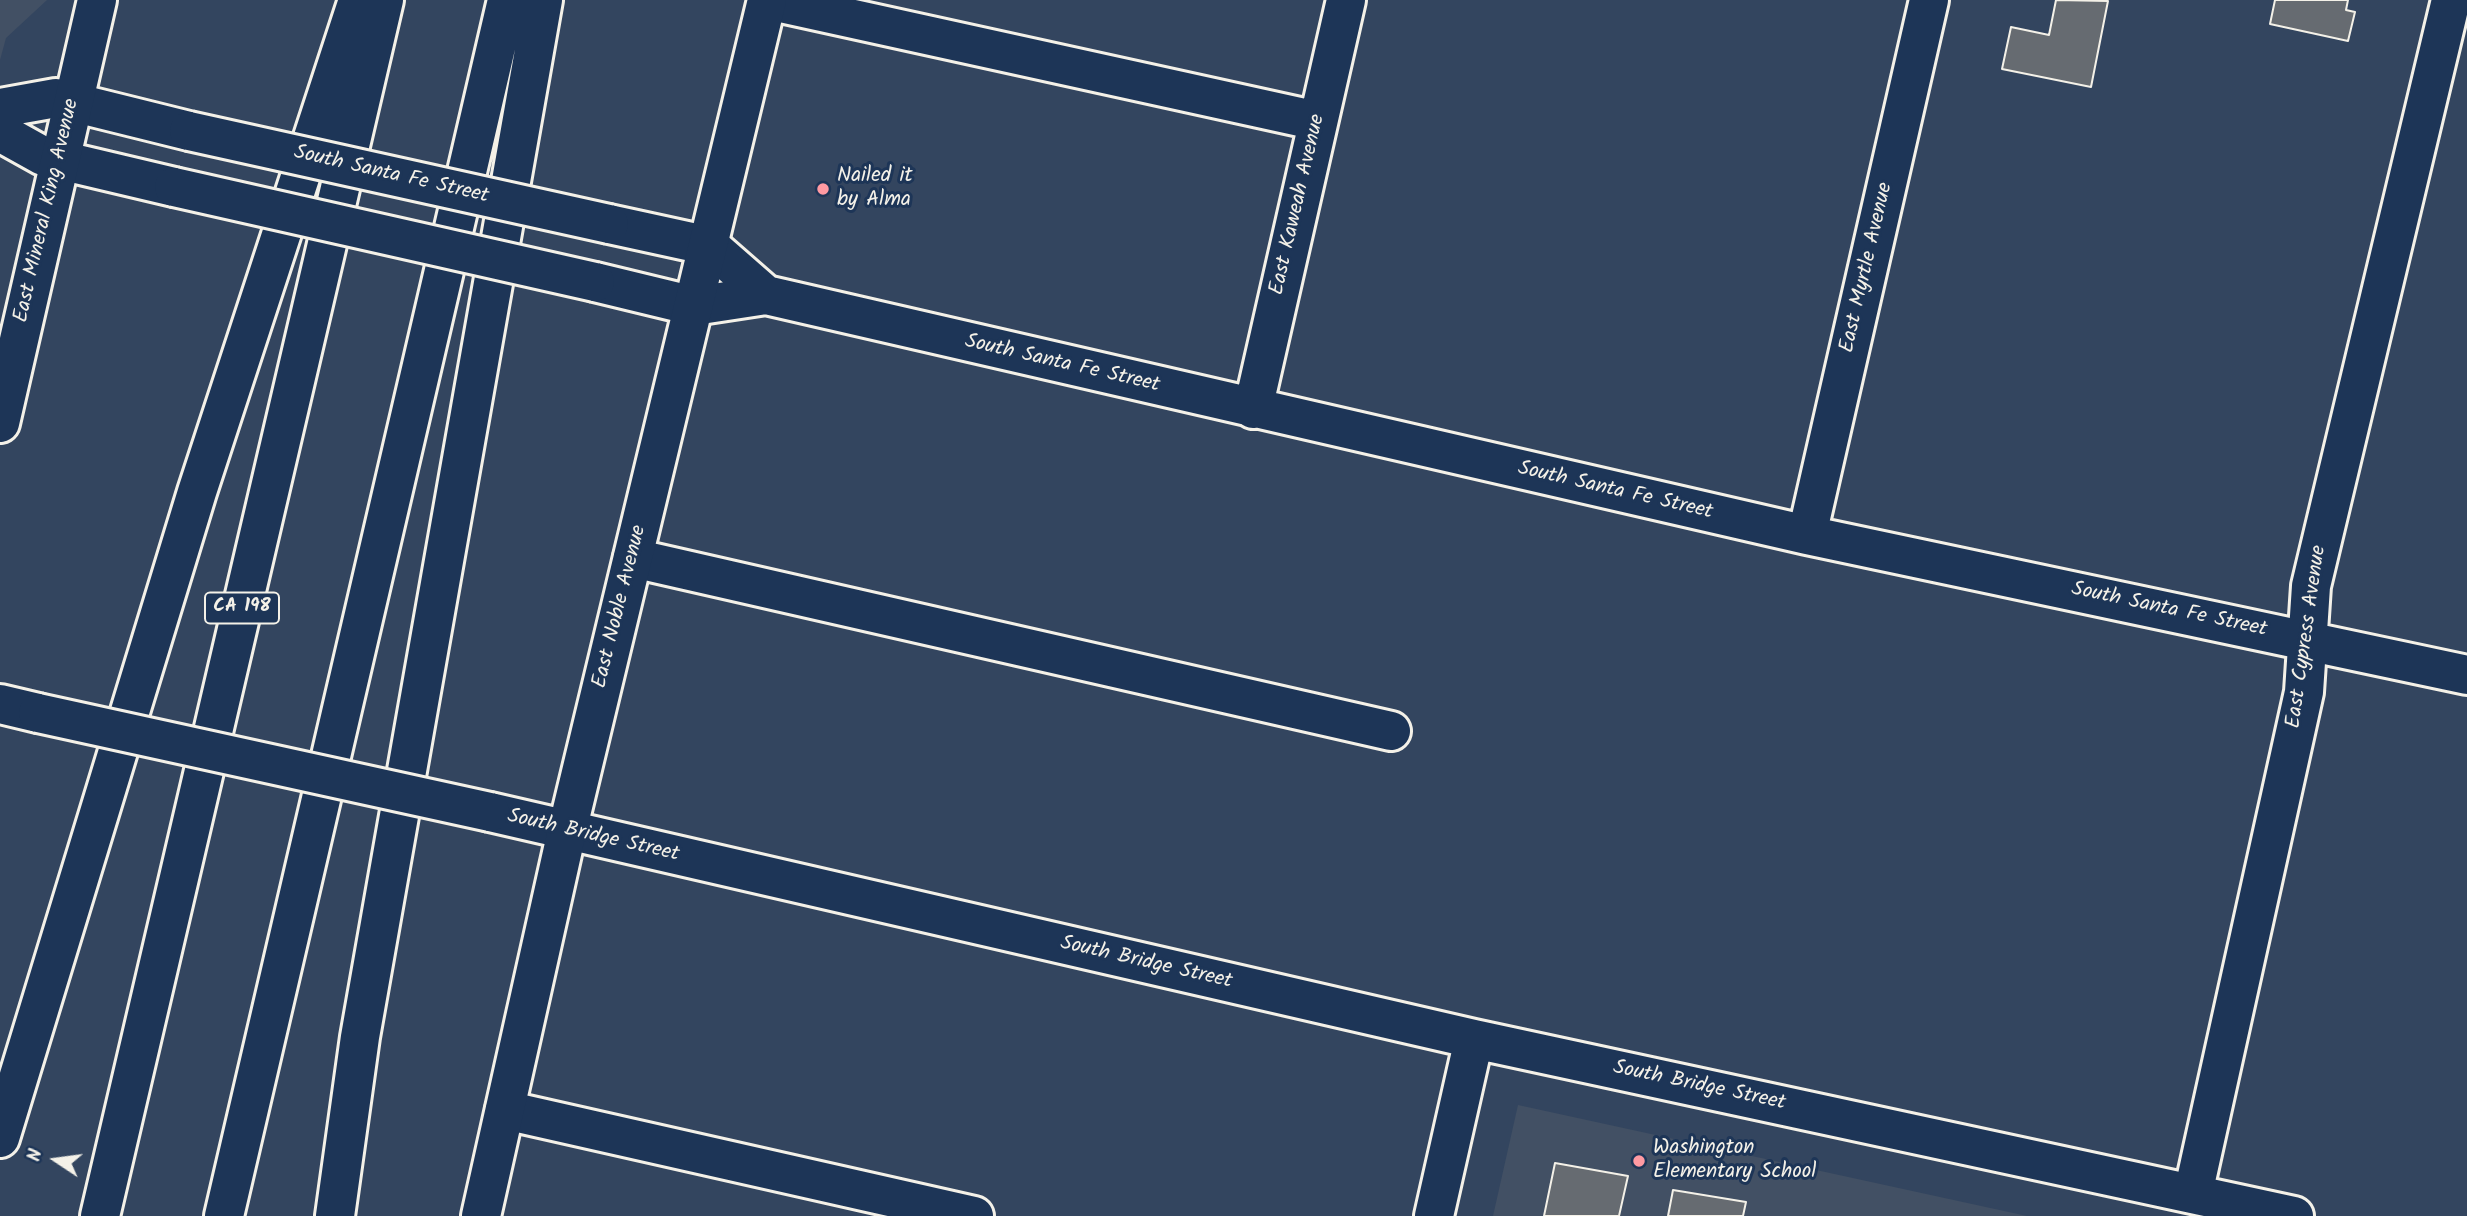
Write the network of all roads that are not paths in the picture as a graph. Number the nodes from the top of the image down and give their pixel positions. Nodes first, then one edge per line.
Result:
1 (97, 0) edge
2 (358, 0) edge
3 (384, 0) edge
4 (507, 0) edge
5 (543, 0) edge
6 (767, 0) edge
7 (1346, 0) edge
8 (1929, 0) edge
9 (2451, 0) edge
10 (73, 103) junction
11 (0, 108) edge
12 (1318, 121) junction
13 (0, 132) edge
14 (60, 160) junction
15 (710, 246) junction
16 (766, 295) junction
17 (694, 306) junction
18 (5, 380) edge
19 (1253, 409) junction
20 (0, 423) edge
21 (1807, 535) junction
22 (633, 558) junction
23 (2307, 639) junction
24 (2467, 676) edge
25 (0, 704) edge
26 (1391, 731) dead end
27 (567, 831) junction
28 (1474, 1039) junction
29 (505, 1110) junction
30 (0, 1138) edge
31 (2193, 1194) junction
32 (100, 1216) edge
33 (224, 1216) edge
34 (335, 1216) edge
35 (481, 1216) edge
36 (974, 1216) edge
37 (1434, 1216) edge
38 (2294, 1216) edge

1 - 10 main road, East Mineral King Avenue
2 - 30 main road
3 - 32 main road, CA 198
4 - 33 main road
5 - 34 main road
6 - 12 main road
6 - 15 main road, East Noble Avenue
7 - 12 main road, East Kaweah Avenue
8 - 21 main road, East Myrtle Avenue
9 - 23 main road, East Cypress Avenue
10 - 11 main road, South Santa Fe Street
10 - 14 main road, East Mineral King Avenue
10 - 15 main road, South Santa Fe Street, bridge
12 - 19 main road, East Kaweah Avenue
13 - 14 main road, South Santa Fe Street
14 - 17 main road, South Santa Fe Street, bridge
14 - 18 main road, East Mineral King Avenue
15 - 16 main road, South Santa Fe Street
15 - 17 main road, East Noble Avenue
16 - 17 main road, South Santa Fe Street
16 - 19 main road, South Santa Fe Street
17 - 22 main road, East Noble Avenue
18 - 20 main road, East Mineral King Avenue
19 - 21 main road, South Santa Fe Street
21 - 23 main road, South Santa Fe Street
22 - 26 main road
22 - 27 main road, East Noble Avenue
23 - 24 main road, South Santa Fe Street
23 - 31 main road, East Cypress Avenue
25 - 27 main road, South Bridge Street, bridge
27 - 28 main road, South Bridge Street
27 - 29 main road, East Noble Avenue
28 - 31 main road, South Bridge Street
28 - 37 main road
29 - 35 main road, East Noble Avenue
29 - 36 main road
31 - 38 main road, South Bridge Street

